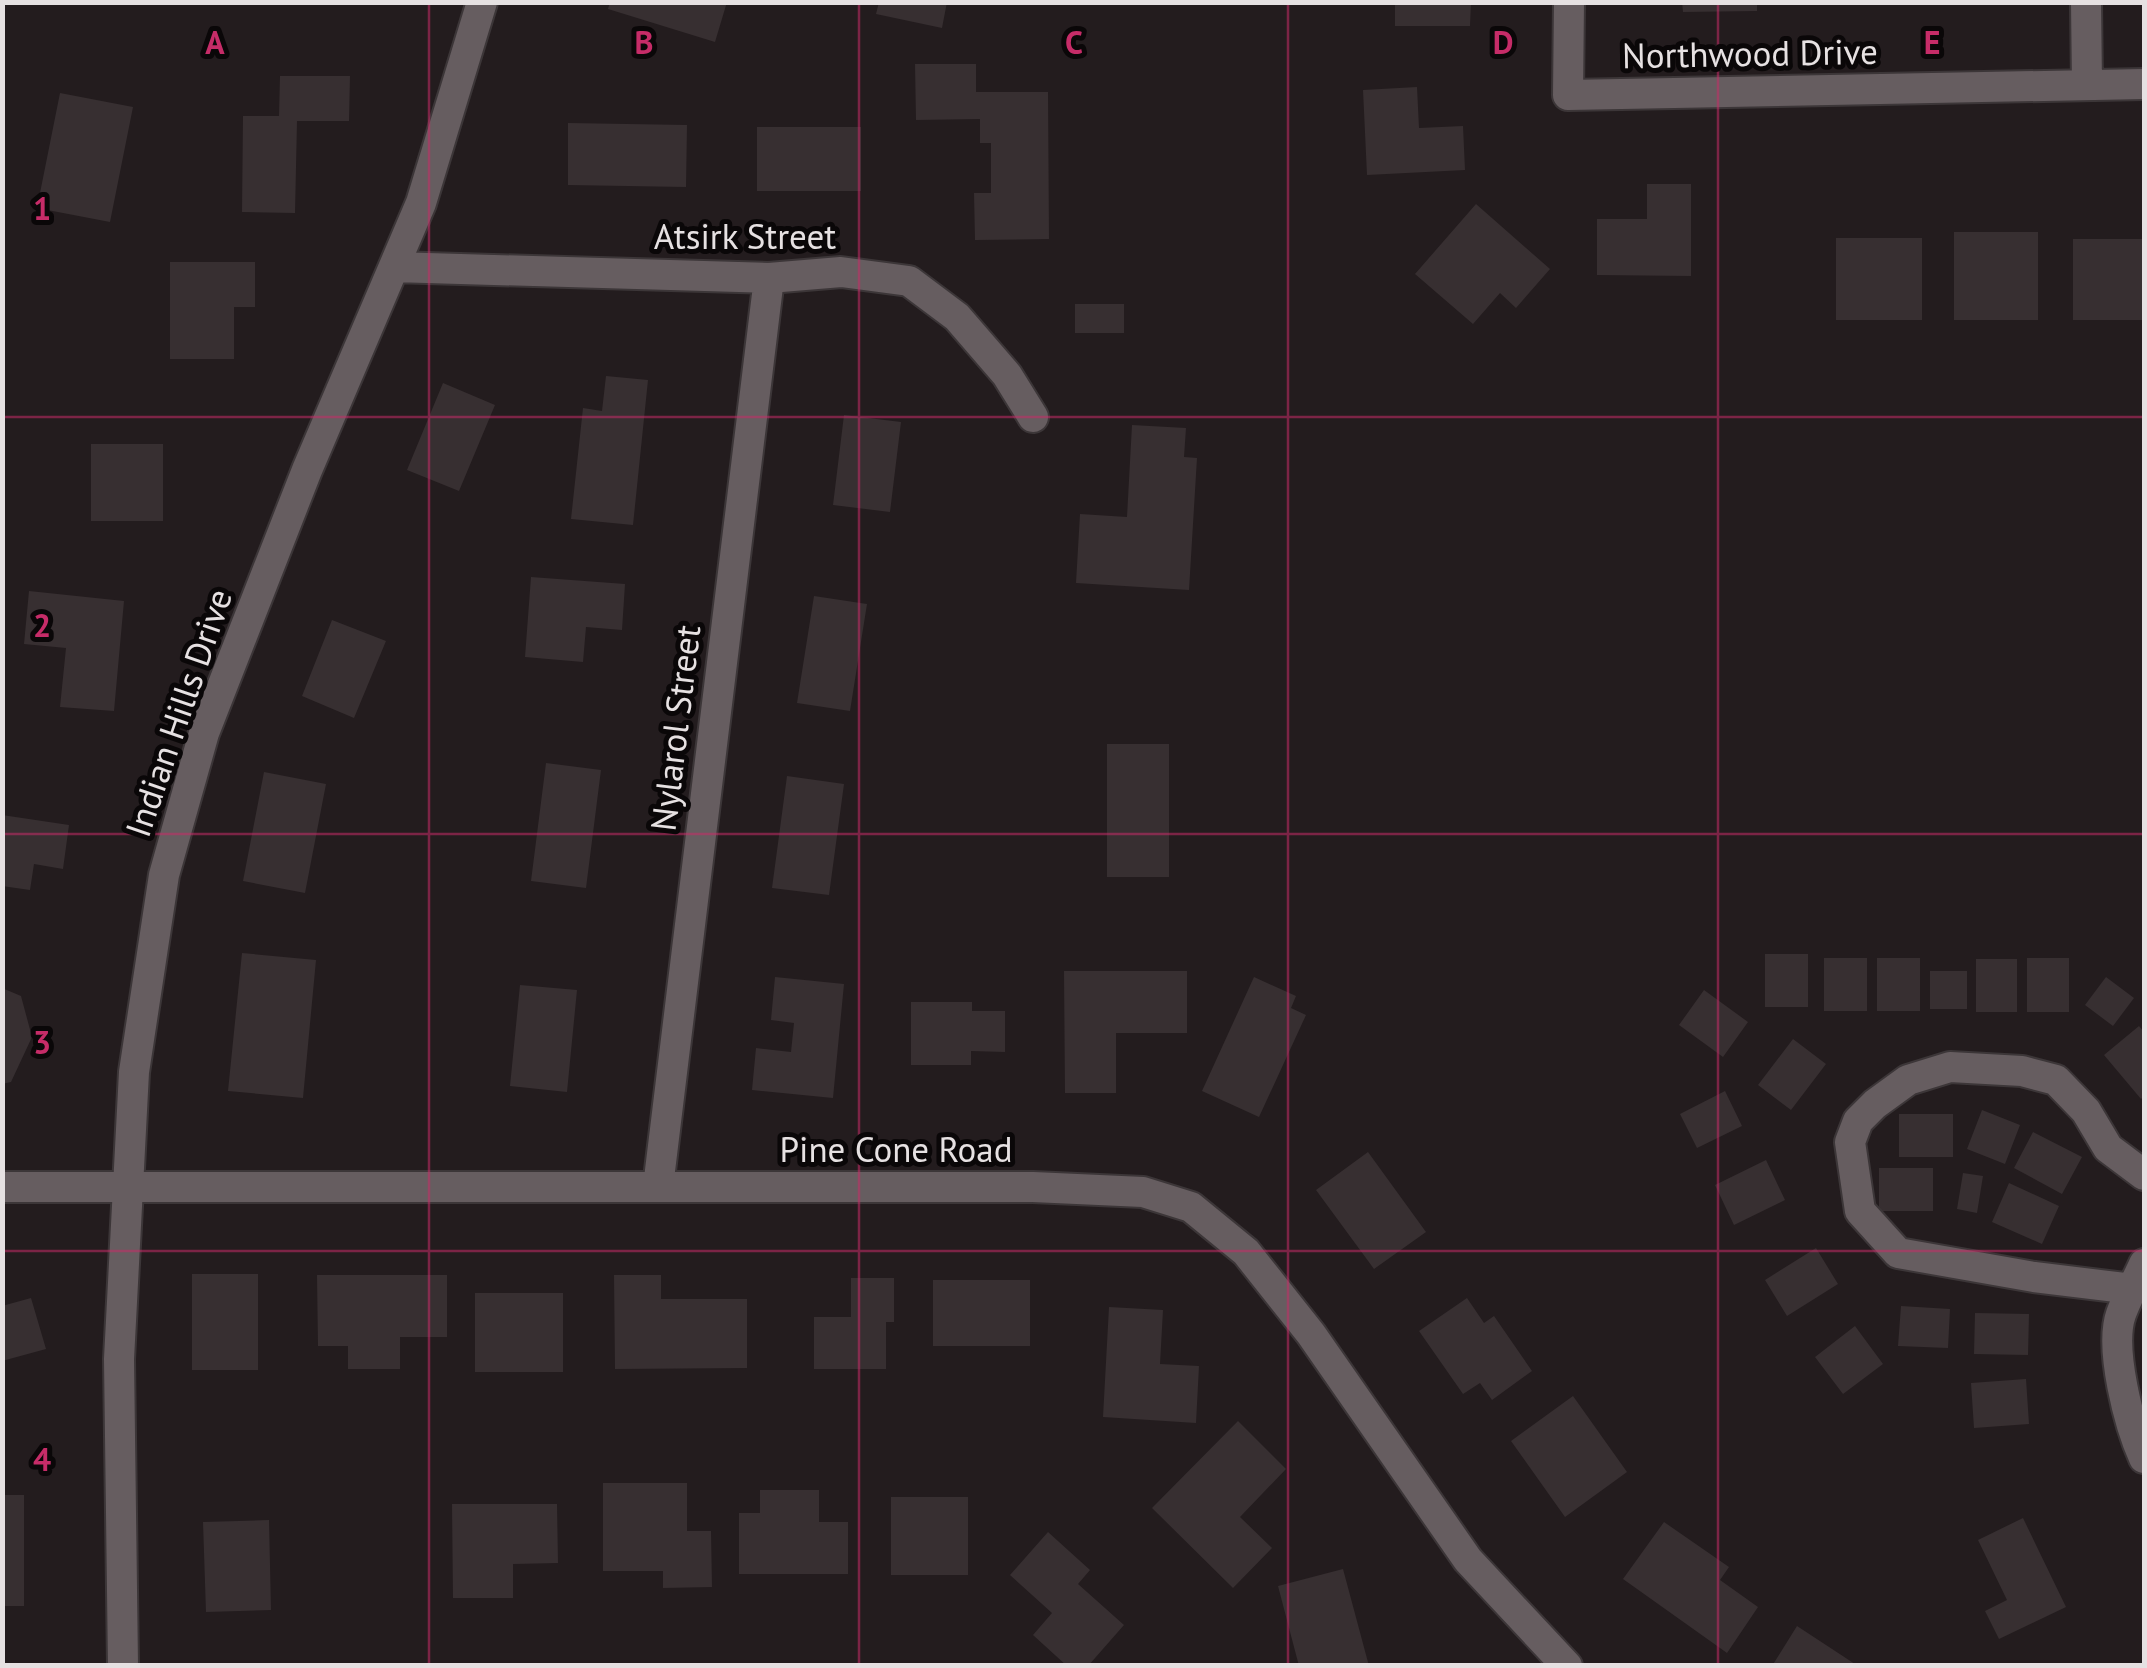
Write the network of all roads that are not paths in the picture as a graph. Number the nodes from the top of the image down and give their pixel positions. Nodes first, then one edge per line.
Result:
1 (482, 2) edge
2 (1569, 2) edge
3 (2086, 2) edge
4 (2144, 84) edge
5 (2087, 85) junction
6 (394, 267) junction
7 (768, 278) junction
8 (1033, 418) dead end
9 (2144, 1174) edge
10 (2, 1187) edge
11 (128, 1187) junction
12 (658, 1187) junction
13 (2139, 1276) edge
14 (2144, 1458) edge
15 (123, 1666) edge
16 (1567, 1666) edge

1 - 6 street, Indian Hills Drive
2 - 5 street, Northwood Drive
3 - 5 street
4 - 5 street, Northwood Drive
6 - 7 street, Atsirk Street
6 - 11 street, Indian Hills Drive
7 - 8 street, Atsirk Street
7 - 12 street, Nylarol Street
9 - 13 street
10 - 11 street, Pine Cone Road
11 - 12 street, Pine Cone Road
11 - 15 street, Indian Hills Drive
12 - 16 street, Pine Cone Road
13 - 14 street

